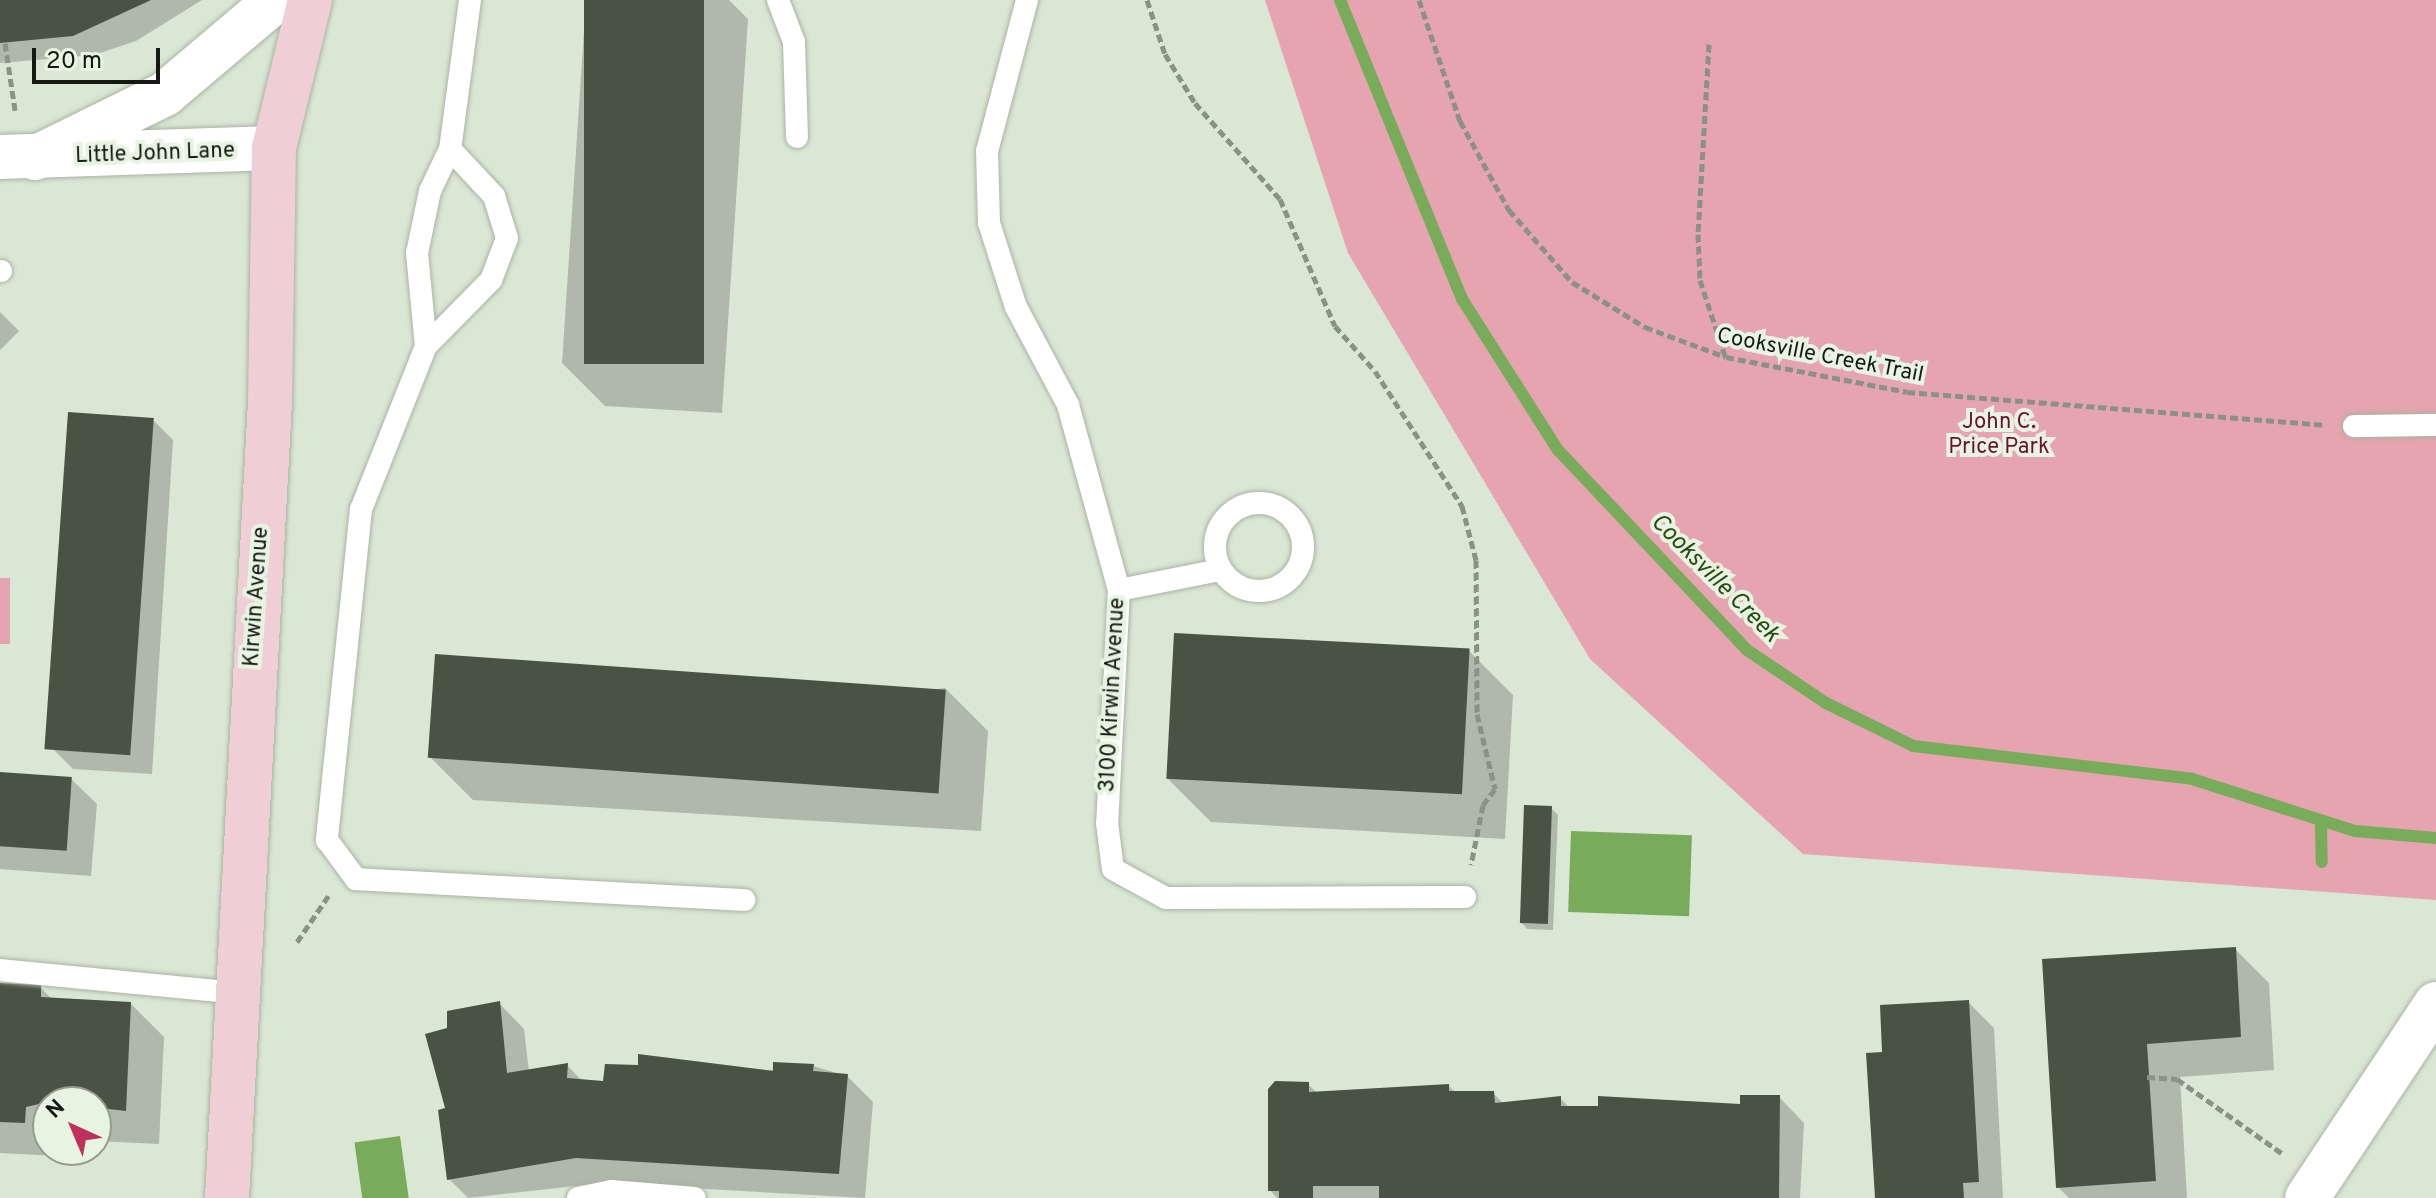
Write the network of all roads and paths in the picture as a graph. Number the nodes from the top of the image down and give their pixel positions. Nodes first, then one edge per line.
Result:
1 (276, 0) edge
2 (310, 0) edge
3 (470, 0) edge
4 (778, 0) edge
5 (1027, 0) edge
6 (1147, 0) edge
7 (1419, 0) edge
8 (5, 43) dead end
9 (1709, 44) dead end
10 (15, 110) dead end
11 (797, 137) dead end
12 (274, 148) junction
13 (450, 149) junction
14 (17, 158) edge
15 (426, 346) junction
16 (1726, 357) junction
17 (2436, 425) edge
18 (2354, 426) joint
19 (1220, 570) junction
20 (1119, 590) junction
21 (348, 868) junction
22 (1465, 897) joint
23 (744, 900) dead end
24 (297, 942) dead end
25 (0, 970) edge
26 (237, 993) junction
27 (2436, 1004) edge
28 (2147, 1077) dead end
29 (2314, 1189) edge
30 (227, 1198) edge
31 (578, 1198) edge
32 (695, 1198) edge

1 - 14 street, Little John Lane
2 - 12 street, Kirwin Avenue
3 - 13 lane
4 - 11 lane
5 - 20 lane, 3100 Kirwin Avenue
6 - 22 path
7 - 16 path, Cooksville Creek Trail
8 - 10 path
9 - 16 path
12 - 14 street, Little John Lane
12 - 26 street, Kirwin Avenue
13 - 15 lane
13 - 15 lane
15 - 21 lane
16 - 18 path, Cooksville Creek Trail
17 - 18 lane
19 - 19 lane
19 - 20 lane
20 - 22 lane, 3100 Kirwin Avenue
21 - 23 lane
21 - 24 path
25 - 26 lane
26 - 30 street, Kirwin Avenue
27 - 29 street
28 - 29 path
31 - 32 lane

